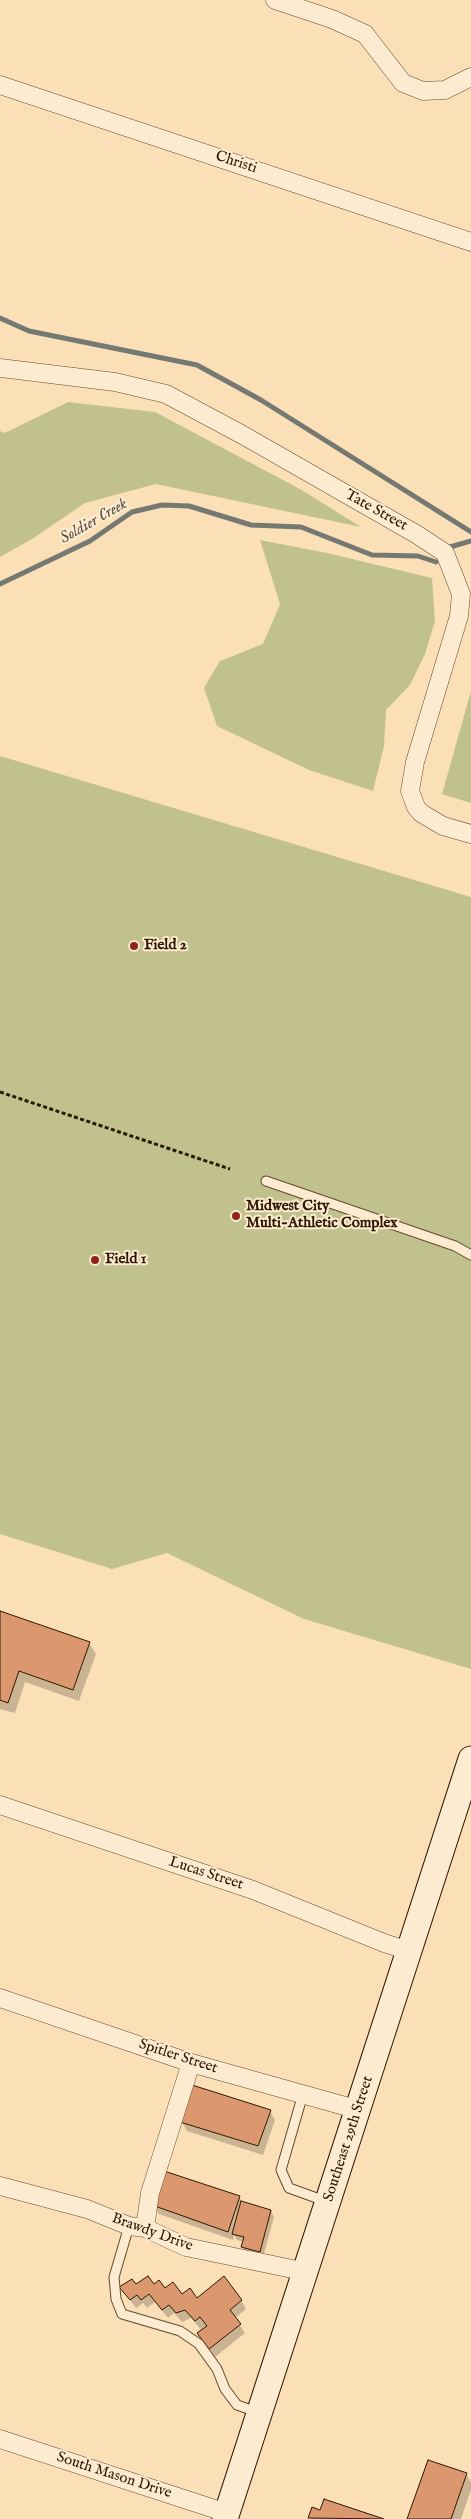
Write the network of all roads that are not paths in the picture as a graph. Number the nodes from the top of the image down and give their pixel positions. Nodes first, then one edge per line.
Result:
1 (275, 0) edge
2 (471, 77) edge
3 (0, 85) edge
4 (471, 242) edge
5 (0, 368) edge
6 (471, 834) edge
7 (266, 1181) dead end
8 (471, 1255) edge
9 (471, 1759) edge
10 (0, 1805) edge
11 (409, 1951) junction
12 (0, 1998) edge
13 (191, 2062) junction
14 (303, 2094) junction
15 (359, 2110) junction
16 (0, 2186) edge
17 (329, 2202) junction
18 (137, 2227) junction
19 (307, 2272) junction
20 (260, 2413) junction
21 (0, 2439) edge
22 (226, 2516) edge

1 - 2 street
3 - 4 street, Christi
5 - 6 street, Tate Street
7 - 8 lane
9 - 11 main road, Southeast 29th Street
10 - 11 street, Lucas Street
11 - 15 main road, Southeast 29th Street
12 - 13 street, Spitler Street
13 - 14 street, Spitler Street
13 - 18 street
14 - 15 street, Spitler Street
14 - 17 lane
15 - 17 main road, Southeast 29th Street
16 - 18 street, Brawdy Drive
17 - 19 main road, Southeast 29th Street
18 - 19 street, Brawdy Drive
18 - 20 lane
19 - 20 main road, Southeast 29th Street
20 - 22 main road, Southeast 29th Street
21 - 22 street, South Mason Drive

